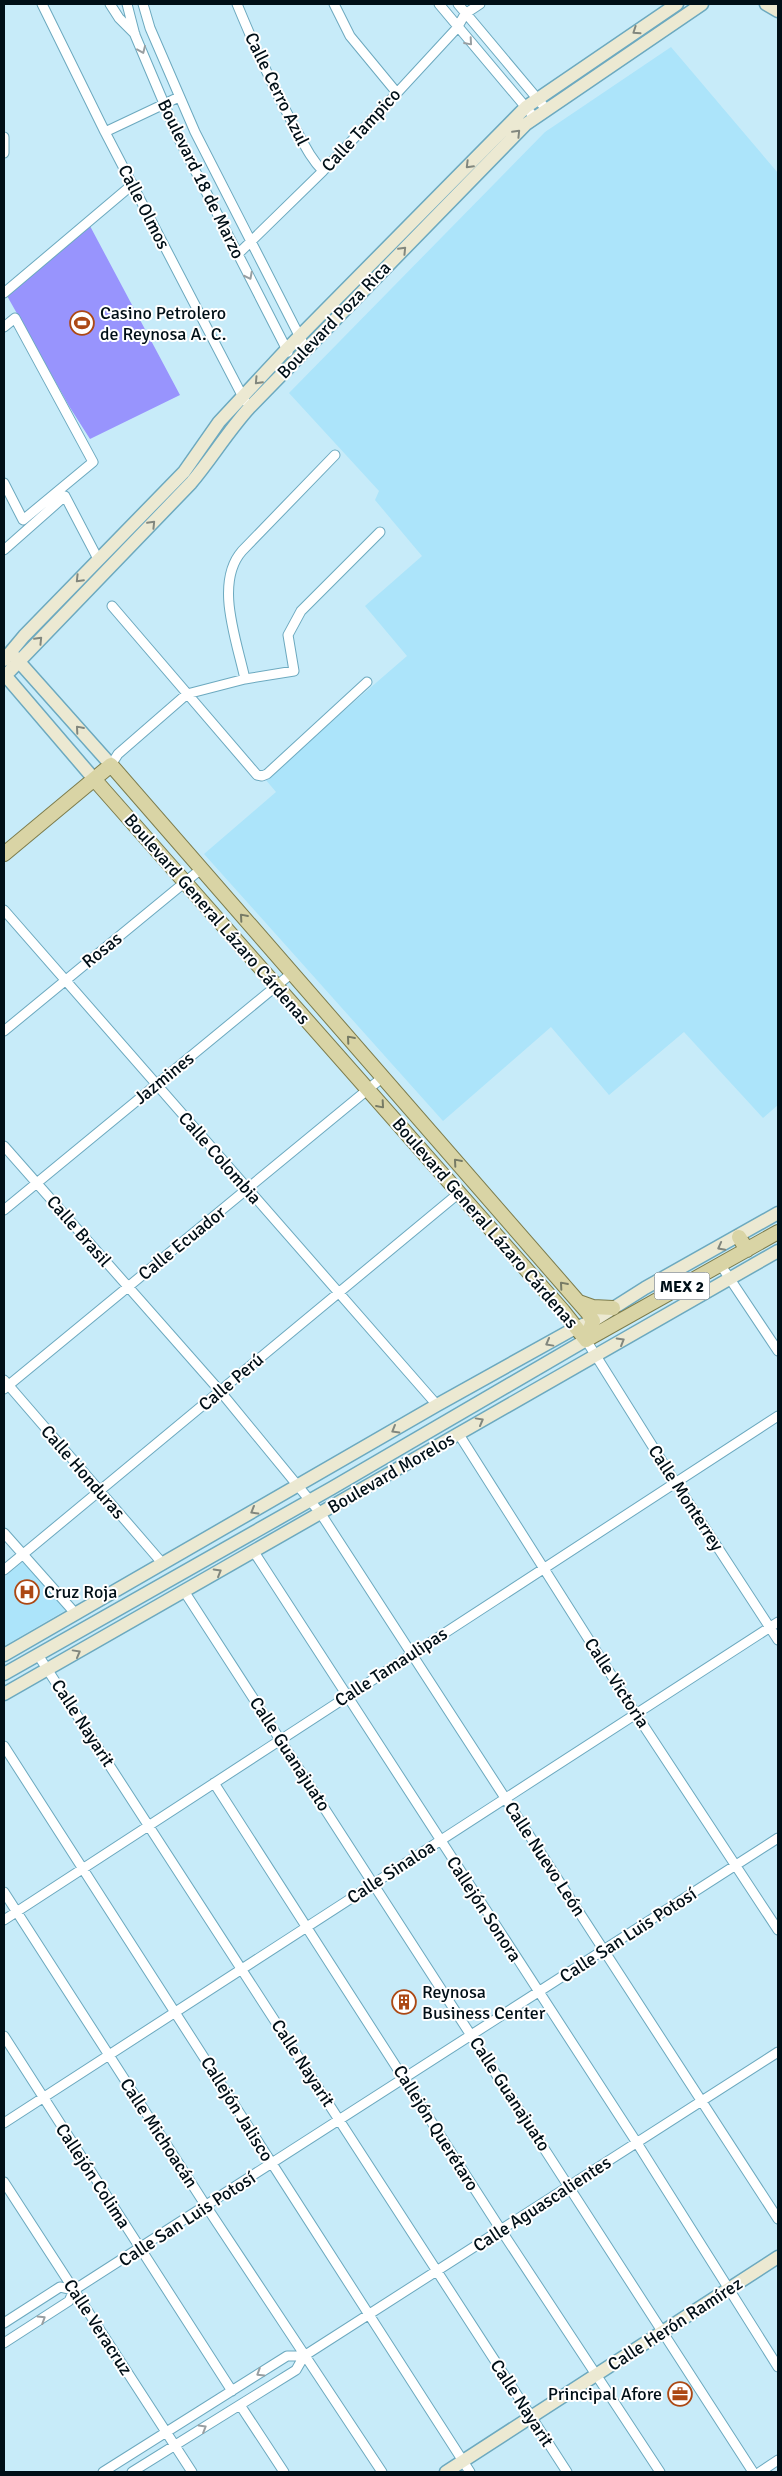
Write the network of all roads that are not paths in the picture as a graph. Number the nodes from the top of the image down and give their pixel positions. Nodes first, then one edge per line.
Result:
1 (42, 4) edge
2 (110, 4) edge
3 (127, 4) edge
4 (143, 4) edge
5 (237, 4) edge
6 (334, 4) edge
7 (438, 4) edge
8 (458, 4) edge
9 (480, 4) edge
10 (677, 4) edge
11 (702, 4) edge
12 (766, 4) edge
13 (778, 11) edge
14 (465, 14) junction
15 (457, 28) junction
16 (135, 35) junction
17 (591, 70) junction
18 (397, 93) junction
19 (179, 97) junction
20 (164, 103) junction
21 (542, 104) junction
22 (530, 112) junction
23 (105, 132) junction
24 (4, 137) edge
25 (4, 154) edge
26 (323, 172) junction
27 (132, 184) junction
28 (250, 242) junction
29 (238, 254) junction
30 (4, 293) edge
31 (4, 327) edge
32 (298, 337) junction
33 (306, 349) junction
34 (286, 350) junction
35 (295, 360) junction
36 (246, 402) junction
37 (335, 455) dead end
38 (4, 484) edge
39 (7, 499) edge
40 (380, 532) dead end
41 (4, 550) edge
42 (98, 559) junction
43 (112, 606) dead end
44 (11, 658) edge
45 (4, 676) edge
46 (245, 679) junction
47 (367, 682) dead end
48 (187, 694) junction
49 (111, 765) junction
50 (94, 779) junction
51 (4, 854) edge
52 (201, 869) junction
53 (186, 882) junction
54 (4, 910) edge
55 (292, 973) junction
56 (65, 980) junction
57 (276, 986) junction
58 (4, 1031) edge
59 (383, 1077) junction
60 (156, 1084) junction
61 (368, 1090) junction
62 (4, 1146) edge
63 (36, 1183) junction
64 (248, 1189) junction
65 (461, 1195) junction
66 (4, 1210) edge
67 (502, 1214) junction
68 (778, 1214) edge
69 (778, 1232) edge
70 (740, 1237) junction
71 (746, 1250) junction
72 (778, 1251) edge
73 (720, 1264) junction
74 (730, 1279) junction
75 (128, 1287) junction
76 (339, 1293) junction
77 (578, 1302) junction
78 (613, 1308) junction
79 (592, 1321) junction
80 (577, 1327) junction
81 (586, 1340) junction
82 (778, 1351) edge
83 (596, 1355) junction
84 (5, 1385) edge
85 (220, 1391) junction
86 (437, 1405) junction
87 (778, 1416) edge
88 (458, 1433) junction
89 (675, 1482) junction
90 (298, 1485) junction
91 (100, 1491) junction
92 (310, 1500) junction
93 (320, 1514) junction
94 (4, 1533) edge
95 (254, 1552) junction
96 (22, 1554) junction
97 (163, 1564) junction
98 (544, 1568) junction
99 (4, 1570) edge
100 (184, 1591) junction
101 (76, 1613) junction
102 (778, 1622) edge
103 (770, 1627) junction
104 (778, 1640) edge
105 (38, 1654) junction
106 (412, 1654) junction
107 (4, 1655) edge
108 (48, 1669) junction
109 (4, 1674) edge
110 (4, 1694) edge
111 (348, 1696) junction
112 (636, 1714) junction
113 (280, 1739) junction
114 (4, 1746) edge
115 (214, 1782) junction
116 (506, 1798) junction
117 (150, 1824) junction
118 (778, 1838) edge
119 (440, 1840) junction
120 (736, 1866) junction
121 (83, 1868) junction
122 (373, 1883) junction
123 (4, 1892) edge
124 (16, 1911) junction
125 (4, 1920) edge
126 (307, 1926) junction
127 (778, 1930) edge
128 (604, 1950) junction
129 (242, 1968) junction
130 (538, 1993) junction
131 (175, 2012) junction
132 (4, 2036) edge
133 (472, 2036) junction
134 (778, 2052) edge
135 (109, 2055) junction
136 (405, 2078) junction
137 (43, 2098) junction
138 (702, 2101) junction
139 (341, 2120) junction
140 (4, 2123) edge
141 (637, 2143) junction
142 (272, 2164) junction
143 (4, 2182) edge
144 (569, 2186) junction
145 (206, 2206) junction
146 (778, 2219) edge
147 (501, 2230) junction
148 (140, 2249) junction
149 (778, 2257) edge
150 (438, 2272) junction
151 (729, 2289) junction
152 (74, 2290) junction
153 (368, 2317) junction
154 (4, 2323) edge
155 (662, 2332) junction
156 (4, 2343) edge
157 (304, 2356) junction
158 (778, 2366) edge
159 (596, 2375) junction
160 (232, 2391) junction
161 (240, 2404) junction
162 (531, 2417) junction
163 (165, 2432) junction
164 (174, 2446) junction
165 (778, 2460) edge
166 (463, 2461) junction
167 (103, 2472) edge
168 (132, 2472) edge
169 (192, 2472) edge
170 (284, 2472) edge
171 (382, 2472) edge
172 (446, 2472) edge
173 (470, 2472) edge
174 (567, 2472) edge
175 (660, 2472) edge
176 (753, 2472) edge
177 (760, 2472) edge

1 - 23 street, Calle Olmos
2 - 16 street
3 - 16 street, Boulevard 18 de Marzo
4 - 19 street, Boulevard 18 de Marzo
5 - 26 street, Calle Cerro Azul
6 - 18 street
7 - 15 street
8 - 14 street
9 - 14 street, Calle Tampico
10 -> 17 main road, Boulevard Poza Rica
11 - 17 main road, Boulevard Poza Rica
12 - 13 main road
14 - 15 street, Calle Tampico
14 - 21 street
15 - 18 street, Calle Tampico
15 -> 22 street
16 -> 20 street, Boulevard 18 de Marzo
17 - 21 main road, Boulevard Poza Rica
18 - 26 street, Calle Tampico
19 - 20 street
19 - 28 street, Boulevard 18 de Marzo
20 - 23 street
20 - 29 street, Boulevard 18 de Marzo
21 - 22 main road, Boulevard Poza Rica
22 -> 32 main road, Boulevard Poza Rica
33 -> 22 main road, Boulevard Poza Rica
23 - 27 street, Calle Olmos
24 - 25 street
26 - 28 street, Calle Tampico
27 - 30 street
27 - 36 street, Calle Olmos
28 - 29 street, Calle Tampico
28 - 32 street, Boulevard 18 de Marzo
29 -> 34 street, Boulevard 18 de Marzo
31 - 39 street
32 - 33 street, Boulevard 18 de Marzo
32 - 34 main road, Boulevard Poza Rica
33 - 35 main road, Boulevard Poza Rica
34 - 35 street, Boulevard 18 de Marzo
34 -> 36 main road, Boulevard Poza Rica
35 - 36 main road, Boulevard Poza Rica
36 - 42 main road, Boulevard Poza Rica
44 -> 36 main road, Boulevard Poza Rica
37 - 46 street
38 - 39 street
40 - 46 street
41 - 42 street
42 -> 44 main road, Boulevard Poza Rica
43 - 48 street
44 - 45 main road, Boulevard Poza Rica
49 -> 44 main road
45 - 50 main road, Boulevard General Lázaro Cárdenas
46 - 48 street
47 - 48 street
48 - 49 street
49 - 50 main road
49 - 52 main road, Boulevard General Lázaro Cárdenas
50 - 51 main road
50 - 53 main road, Boulevard General Lázaro Cárdenas
52 - 53 street, Rosas
55 -> 52 main road, Boulevard General Lázaro Cárdenas
53 - 56 street, Rosas
53 - 57 main road, Boulevard General Lázaro Cárdenas
54 - 56 street, Calle Colombia
55 - 57 street, Jazmines
59 -> 55 main road, Boulevard General Lázaro Cárdenas
56 - 58 street, Rosas
56 - 60 street, Calle Colombia
57 - 60 street, Jazmines
57 - 61 main road, Boulevard General Lázaro Cárdenas
59 - 61 street, Calle Ecuador
67 -> 59 main road, Boulevard General Lázaro Cárdenas
60 - 63 street, Jazmines
60 - 64 street, Calle Colombia
61 - 64 street, Calle Ecuador
61 -> 65 main road, Boulevard General Lázaro Cárdenas
62 - 63 street, Calle Brasil
63 - 66 street, Jazmines
63 - 75 street, Calle Brasil
64 - 75 street, Calle Ecuador
64 - 76 street, Calle Colombia
65 - 67 main road
65 - 76 street, Calle Perú
65 - 80 main road, Boulevard General Lázaro Cárdenas
77 -> 67 main road, Boulevard General Lázaro Cárdenas
68 - 70 main road, Boulevard Morelos
69 - 71 main road, Boulevard Morelos / MEX 2
70 - 71 main road
70 -> 78 main road, Boulevard Morelos
71 - 73 main road, Boulevard Morelos / MEX 2
72 - 74 main road, Boulevard Morelos / MEX 2
73 - 74 street
73 - 81 main road, Boulevard Morelos / MEX 2
74 - 82 street
83 -> 74 main road, Boulevard Morelos / MEX 2
75 - 84 street, Calle Ecuador
75 - 85 street, Calle Brasil
76 - 85 street, Calle Perú
76 - 86 street, Calle Colombia
77 - 78 main road
77 - 79 main road, Boulevard General Lázaro Cárdenas
78 - 79 main road, Boulevard Morelos
79 - 80 main road, Boulevard Morelos
79 - 81 main road, Boulevard General Lázaro Cárdenas
80 - 81 main road, Boulevard General Lázaro Cárdenas
80 -> 86 main road, Boulevard Morelos
81 - 83 street, Calle Monterrey
81 - 92 main road, Boulevard Morelos / MEX 2
88 -> 83 main road, Boulevard Morelos / MEX 2
83 - 89 street, Calle Monterrey
84 - 91 street, Calle Honduras
85 - 90 street, Calle Brasil
85 - 91 street, Calle Perú
86 -> 90 main road, Boulevard Morelos
87 - 89 street, Calle Tamaulipas
88 - 93 main road, Boulevard Morelos / MEX 2
88 - 98 street, Calle Victoria
89 - 98 street, Calle Tamaulipas
89 - 103 street, Calle Monterrey
90 - 92 street, Calle Brasil
90 -> 97 main road, Boulevard Morelos
91 - 96 street, Calle Perú
91 - 97 street, Calle Honduras
92 - 93 street, Calle Nuevo León
92 - 105 main road, Boulevard Morelos / MEX 2
93 - 95 main road, Boulevard Morelos / MEX 2
93 - 106 street, Calle Nuevo León
94 - 96 street
100 -> 95 main road, Boulevard Morelos / MEX 2
95 - 111 street, Callejón Sonora
96 - 99 street, Calle Perú
96 - 101 street
97 - 101 main road, Boulevard Morelos
98 - 106 street, Calle Tamaulipas
98 - 112 street, Calle Victoria
108 -> 100 main road, Boulevard Morelos / MEX 2
100 - 113 street, Calle Guanajuato
101 - 107 main road, Boulevard Morelos
102 - 103 street, Calle Sinaloa
103 - 104 street, Calle Monterrey
103 - 112 street, Calle Sinaloa
105 - 108 street, Calle Nayarit
105 - 109 main road, Boulevard Morelos / MEX 2
106 - 111 street, Calle Tamaulipas
106 - 116 street, Calle Nuevo León
108 - 110 main road, Boulevard Morelos / MEX 2
108 - 117 street, Calle Nayarit
111 - 113 street, Calle Tamaulipas
111 - 119 street, Callejón Sonora
112 - 116 street, Calle Sinaloa
112 - 120 street, Calle Victoria
113 - 115 street, Calle Tamaulipas
113 - 122 street, Calle Guanajuato
114 - 121 street, Callejón Jalisco
115 - 117 street, Calle Tamaulipas
115 - 126 street, Callejón Querétaro
116 - 119 street, Calle Sinaloa
116 - 128 street, Calle Nuevo León
117 - 121 street, Calle Tamaulipas
117 - 129 street, Calle Nayarit
118 - 120 street, Calle San Luis Potosí
119 - 122 street, Calle Sinaloa
119 - 130 street, Callejón Sonora
120 - 127 street, Calle Victoria
120 - 128 street, Calle San Luis Potosí
121 - 124 street, Calle Tamaulipas
121 - 131 street, Callejón Jalisco
122 - 126 street, Calle Sinaloa
122 - 133 street, Calle Guanajuato
123 - 124 street, Calle Michoacán
124 - 125 street, Calle Tamaulipas
124 - 135 street, Calle Michoacán
126 - 129 street, Calle Sinaloa
126 - 136 street, Callejón Querétaro
128 - 130 street, Calle San Luis Potosí
128 - 138 street, Calle Nuevo León
129 - 131 street, Calle Sinaloa
129 - 139 street, Calle Nayarit
130 - 133 street, Calle San Luis Potosí
130 - 141 street, Callejón Sonora
131 - 135 street, Calle Sinaloa
131 - 142 street, Callejón Jalisco
132 - 137 street, Callejón Colima
133 - 136 street, Calle San Luis Potosí
133 - 144 street, Calle Guanajuato
134 - 138 street, Calle Aguascalientes
135 - 137 street, Calle Sinaloa
135 - 145 street, Calle Michoacán
136 - 139 street, Calle San Luis Potosí
136 - 147 street, Callejón Querétaro
137 - 140 street, Calle Sinaloa
137 - 148 street, Callejón Colima
138 - 141 street, Calle Aguascalientes
138 - 146 street, Calle Nuevo León
139 - 142 street, Calle San Luis Potosí
139 - 150 street, Calle Nayarit
141 - 144 street, Calle Aguascalientes
141 - 151 street, Callejón Sonora
142 - 145 street, Calle San Luis Potosí
142 - 153 street, Callejón Jalisco
143 - 152 street, Calle Veracruz
144 - 147 street, Calle Aguascalientes
144 - 155 street, Calle Guanajuato
145 - 148 street, Calle San Luis Potosí
145 - 157 street, Calle Michoacán
147 - 150 street, Calle Aguascalientes
147 - 159 street, Callejón Querétaro
148 - 152 street, Calle San Luis Potosí
148 - 160 street, Callejón Colima
149 - 151 main road, Calle Herón Ramírez
150 - 153 street, Calle Aguascalientes
150 - 162 street, Calle Nayarit
151 - 155 main road, Calle Herón Ramírez
151 - 158 street, Callejón Sonora
152 - 154 street, Calle San Luis Potosí
156 -> 152 street, Calle San Luis Potosí
152 - 163 street, Calle Veracruz
153 - 157 street, Calle Aguascalientes
153 - 166 street, Callejón Jalisco
155 - 159 main road, Calle Herón Ramírez
155 - 176 street, Calle Guanajuato
157 -> 160 street, Calle Aguascalientes
157 - 161 street, Calle Aguascalientes
157 - 171 street, Calle Michoacán
159 - 162 main road, Calle Herón Ramírez
159 - 175 street, Callejón Querétaro
160 - 163 street, Calle Aguascalientes
164 -> 161 street, Calle Aguascalientes
161 - 170 street
162 - 166 main road, Calle Herón Ramírez
162 - 174 street, Calle Nayarit
163 - 164 street, Calle Veracruz
163 - 167 street, Calle Aguascalientes
164 - 168 street, Calle Aguascalientes
164 - 169 street, Calle Veracruz
165 - 177 street
166 - 172 main road, Calle Herón Ramírez
166 - 173 street, Callejón Jalisco

